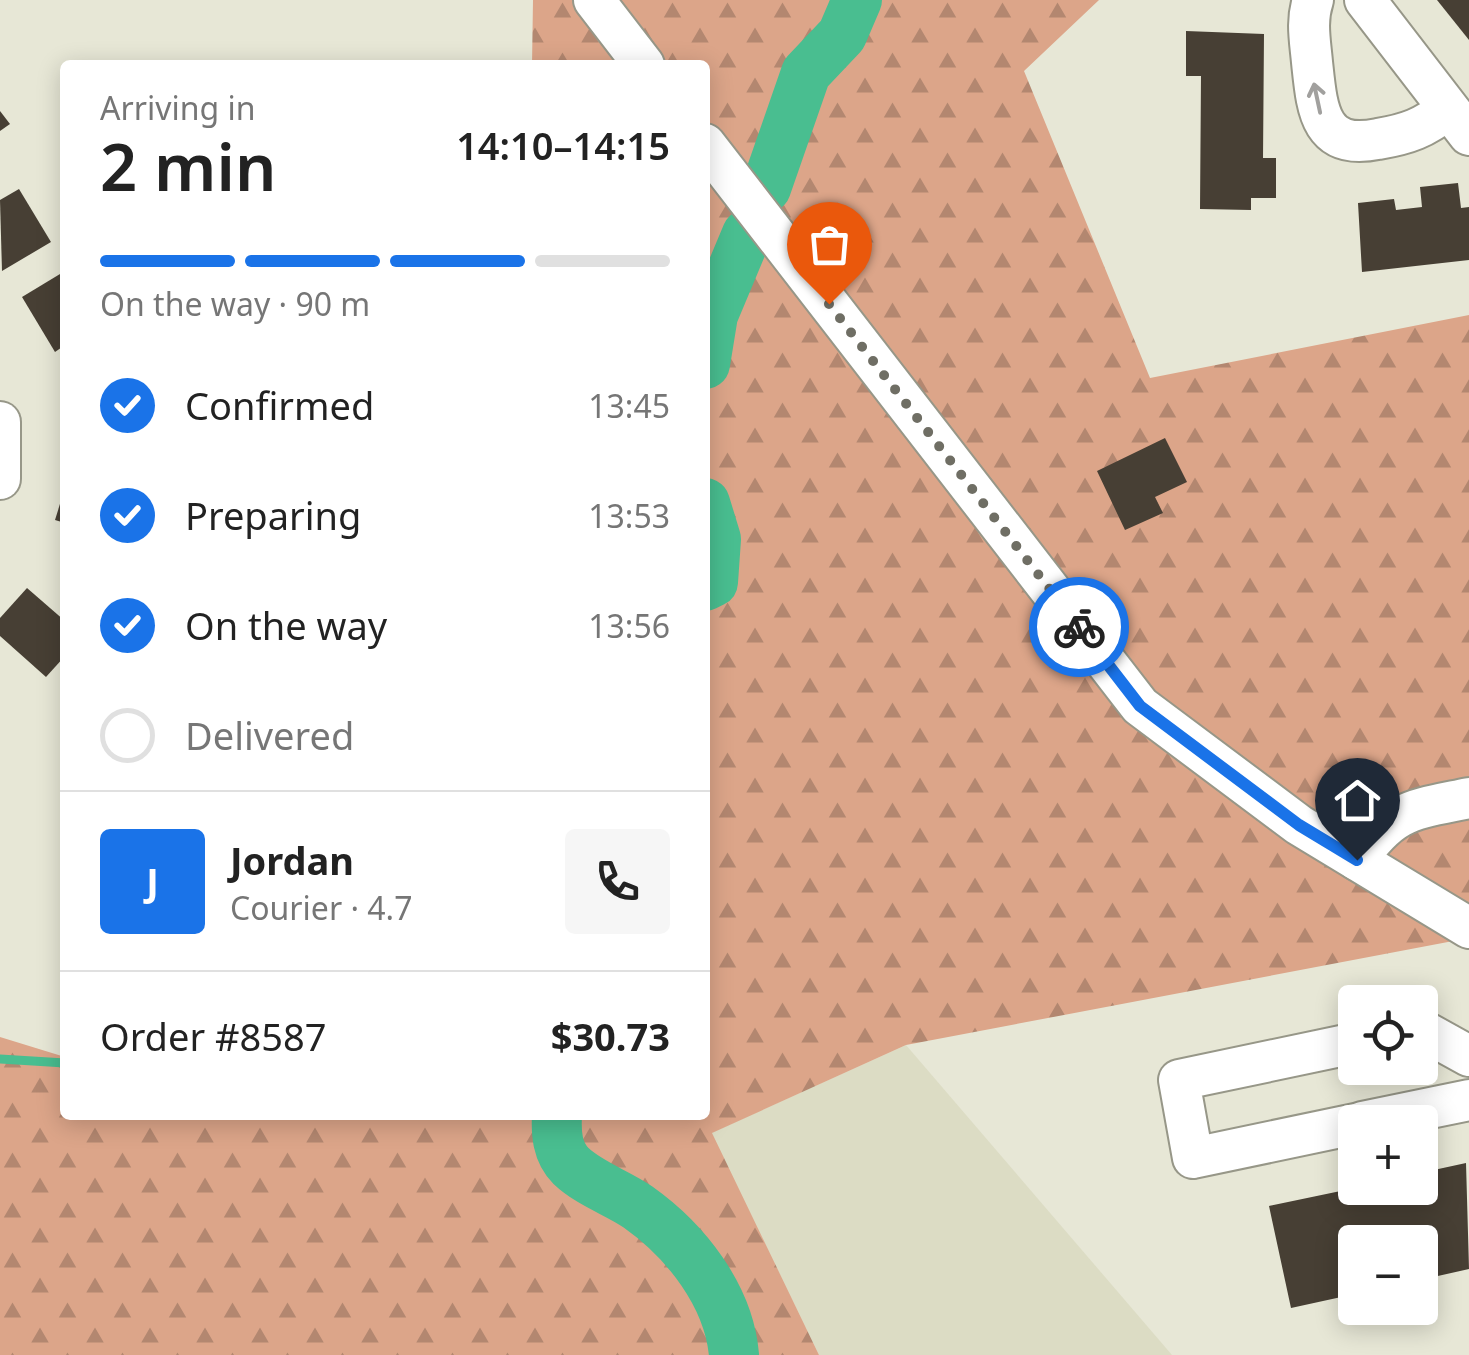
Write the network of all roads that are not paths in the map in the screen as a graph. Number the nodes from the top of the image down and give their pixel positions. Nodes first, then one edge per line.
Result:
1 (594, 0) edge
2 (1313, 0) edge
3 (1365, 0) edge
4 (640, 60) edge
5 (1459, 122) edge
6 (710, 150) edge
7 (0, 422) edge
8 (0, 479) edge
9 (1469, 798) edge
10 (1357, 860) junction
11 (1469, 928) edge
12 (1438, 1039) edge
13 (1338, 1047) edge
14 (1469, 1056) edge
15 (1469, 1100) edge
16 (1438, 1106) edge
17 (1338, 1128) edge

1 - 4 street
5 -> 2 street
3 - 5 street
6 - 10 street
7 - 8 street
9 - 10 street
10 - 11 street
12 - 14 street
13 - 17 street
15 - 16 street

